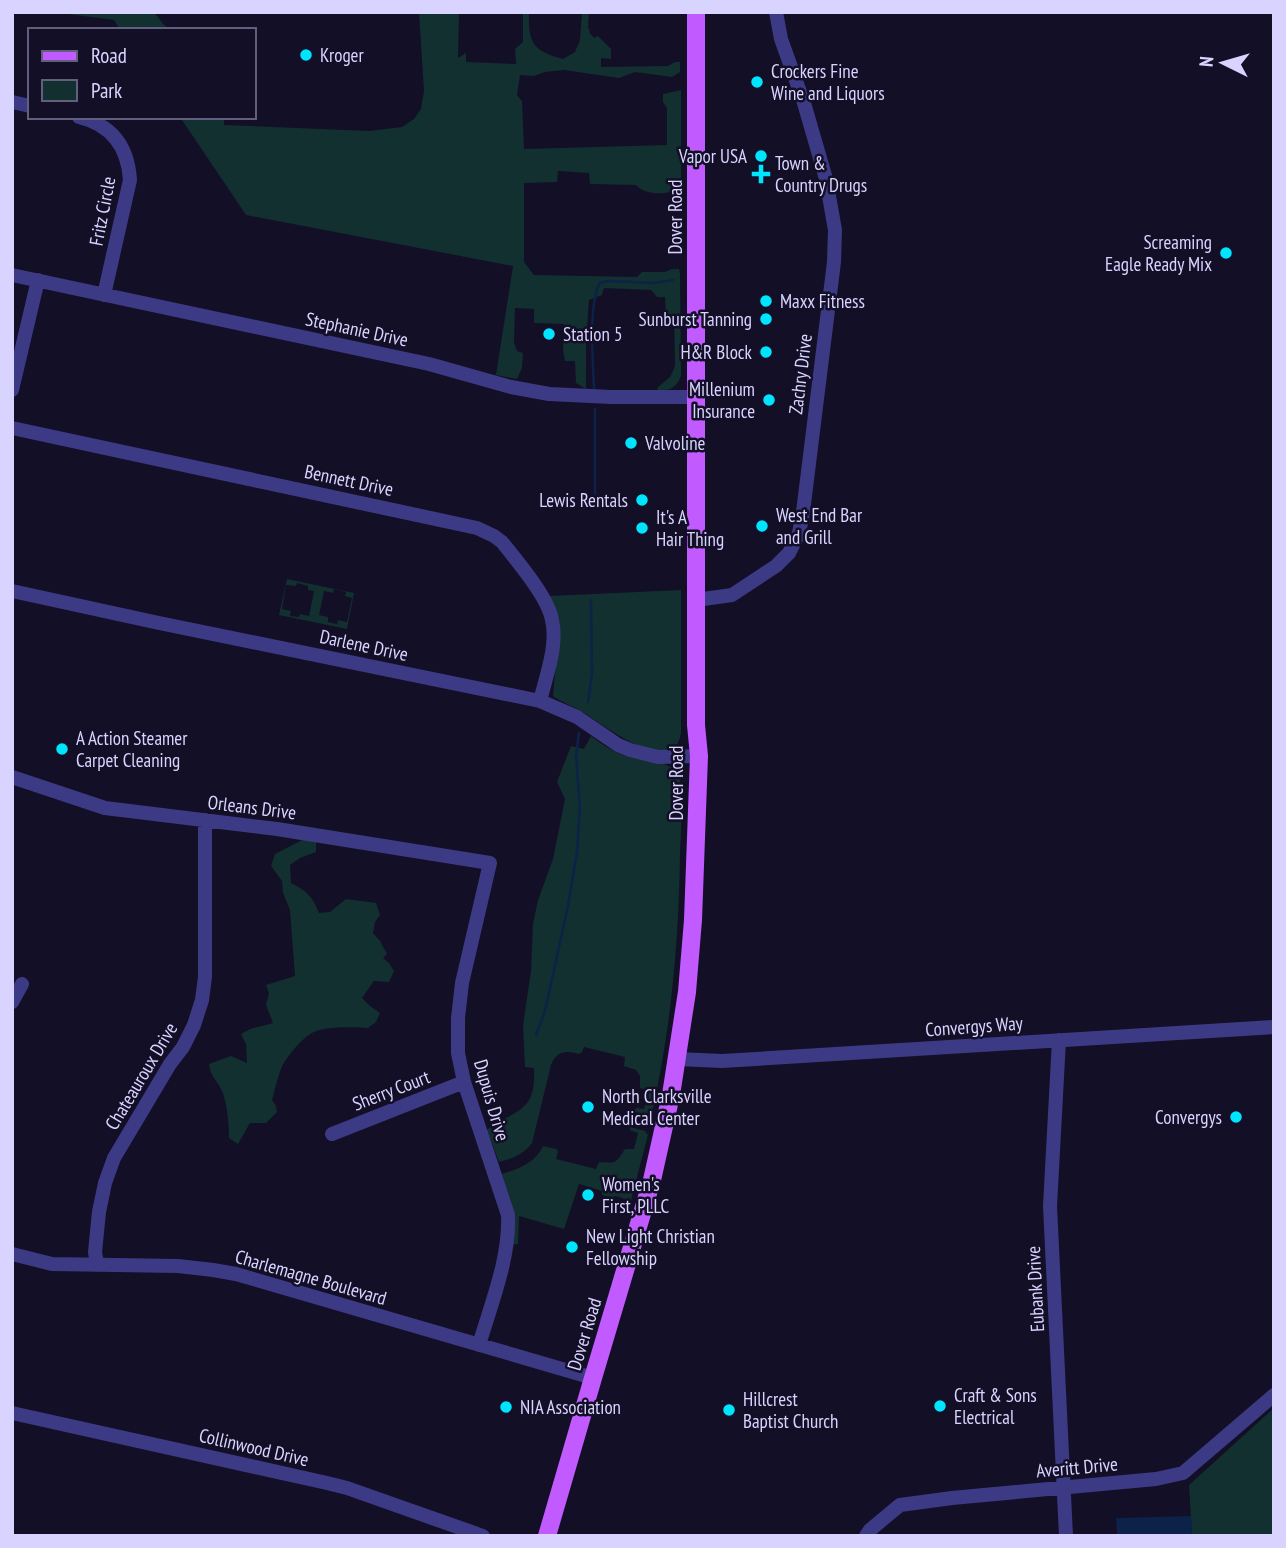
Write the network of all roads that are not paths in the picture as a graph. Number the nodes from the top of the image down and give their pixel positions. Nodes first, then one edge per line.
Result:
1 (696, 12) edge
2 (776, 12) edge
3 (88, 119) edge
4 (12, 275) edge
5 (38, 280) junction
6 (104, 295) junction
7 (12, 390) edge
8 (696, 397) junction
9 (12, 428) edge
10 (12, 590) edge
11 (696, 600) junction
12 (540, 701) junction
13 (699, 756) junction
14 (12, 777) edge
15 (205, 820) junction
16 (490, 863) joint
17 (22, 984) dead end
18 (12, 1002) edge
19 (1274, 1027) edge
20 (1059, 1040) junction
21 (677, 1059) junction
22 (464, 1082) junction
23 (332, 1134) dead end
24 (12, 1254) edge
25 (97, 1264) junction
26 (479, 1345) junction
27 (593, 1378) junction
28 (1274, 1395) edge
29 (12, 1413) edge
30 (1064, 1487) junction
31 (483, 1536) edge
32 (547, 1536) edge
33 (866, 1536) edge
34 (1066, 1536) edge

1 - 8 main road, Dover Road
2 - 11 street, Zachry Drive
3 - 6 street, Fritz Circle
4 - 5 street, Stephanie Drive
5 - 6 street, Stephanie Drive
5 - 7 street
6 - 8 street, Stephanie Drive
8 - 11 main road, Dover Road
9 - 12 street, Bennett Drive
10 - 12 street, Darlene Drive
11 - 13 main road, Dover Road
12 - 13 street, Darlene Drive
13 - 21 main road, Dover Road
14 - 15 street, Orleans Drive
15 - 16 street, Orleans Drive
15 - 25 street, Chateauroux Drive
16 - 22 street, Dupuis Drive
17 - 18 street
19 - 20 street, Convergys Way
20 - 21 street, Convergys Way
20 - 30 street, Eubank Drive
21 - 27 main road, Dover Road
22 - 23 street, Sherry Court
22 - 26 street, Dupuis Drive
24 - 25 street, Charlemagne Boulevard
25 - 26 street, Charlemagne Boulevard
26 - 27 street, Charlemagne Boulevard
27 - 32 main road, Dover Road
28 - 30 street, Averitt Drive
29 - 31 street, Collinwood Drive
30 - 33 street, Averitt Drive
30 - 34 street, Eubank Drive

